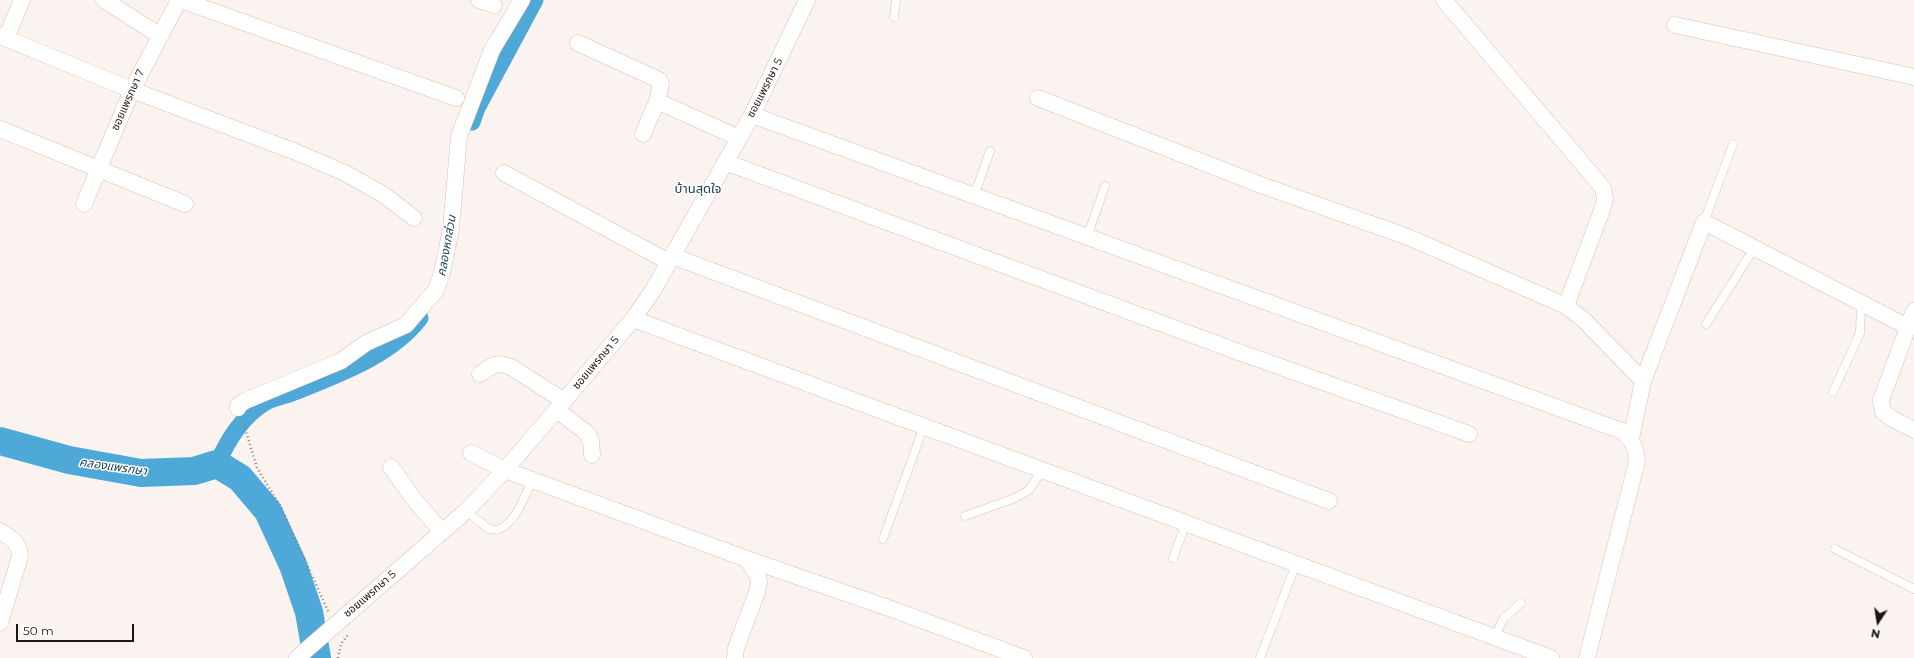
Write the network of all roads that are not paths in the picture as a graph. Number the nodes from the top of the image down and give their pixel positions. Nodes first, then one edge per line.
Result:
1 (22, 0) edge
2 (104, 0) edge
3 (180, 0) edge
4 (478, 0) edge
5 (522, 0) edge
6 (807, 0) edge
7 (896, 0) edge
8 (1444, 0) edge
9 (494, 5) dead end
10 (894, 17) dead end
11 (1676, 25) dead end
12 (159, 35) junction
13 (3, 37) edge
14 (578, 43) dead end
15 (1914, 77) edge
16 (132, 90) junction
17 (456, 98) dead end
18 (1038, 98) dead end
19 (657, 101) junction
20 (752, 115) junction
21 (0, 129) edge
22 (644, 134) dead end
23 (738, 138) junction
24 (1733, 144) dead end
25 (990, 151) dead end
26 (725, 162) junction
27 (99, 169) junction
28 (504, 173) dead end
29 (1105, 186) dead end
30 (974, 196) junction
31 (84, 204) dead end
32 (185, 204) dead end
33 (414, 218) dead end
34 (1704, 222) junction
35 (1087, 237) junction
36 (1755, 248) junction
37 (671, 259) junction
38 (1861, 303) junction
39 (1566, 306) junction
40 (1914, 311) edge
41 (633, 319) junction
42 (1706, 324) dead end
43 (1908, 327) junction
44 (480, 374) dead end
45 (1643, 381) junction
46 (1833, 392) dead end
47 (561, 406) junction
48 (238, 408) dead end
49 (924, 426) junction
50 (1914, 430) edge
51 (1468, 434) dead end
52 (1631, 439) junction
53 (471, 453) dead end
54 (592, 454) dead end
55 (391, 467) dead end
56 (505, 470) junction
57 (1042, 470) junction
58 (532, 480) junction
59 (1329, 501) dead end
60 (466, 511) junction
61 (964, 516) dead end
62 (1186, 523) junction
63 (0, 531) edge
64 (442, 532) junction
65 (883, 539) dead end
66 (1834, 549) dead end
67 (1173, 558) dead end
68 (747, 559) junction
69 (1296, 564) junction
70 (1914, 589) edge
71 (1521, 603) dead end
72 (0, 624) edge
73 (1495, 637) junction
74 (297, 658) edge
75 (735, 658) edge
76 (1024, 658) edge
77 (1260, 658) edge
78 (1551, 658) edge
79 (1587, 658) edge

1 - 13 street
2 - 12 street
3 - 12 street, ซอยแพรกษา 7
3 - 17 street
4 - 9 street
5 - 48 street
6 - 20 street, ซอยแพรกษา 5
7 - 10 lane
8 - 39 street
11 - 15 street
12 - 16 street, ซอยแพรกษา 7
13 - 16 street
14 - 19 street
16 - 27 street, ซอยแพรกษา 7
16 - 33 street
18 - 39 street
19 - 22 street
19 - 23 street
20 - 23 street, ซอยแพรกษา 5
20 - 30 street
21 - 27 street
23 - 26 street, ซอยแพรกษา 5
24 - 34 lane
25 - 30 lane
26 - 37 street, ซอยแพรกษา 5
26 - 51 street
27 - 31 street, ซอยแพรกษา 7
27 - 32 street
28 - 37 street
29 - 35 lane
30 - 35 street
34 - 36 street
34 - 45 street
35 - 52 street
36 - 38 street
36 - 42 lane
37 - 41 street, ซอยแพรกษา 5
37 - 59 street
38 - 43 street
38 - 46 lane
39 - 45 street
40 - 43 street
41 - 47 street, ซอยแพรกษา 5
41 - 49 street
43 - 50 street
44 - 47 street
45 - 52 street
47 - 54 street
47 - 56 street, ซอยแพรกษา 5
49 - 57 street
49 - 65 lane
52 - 79 street
53 - 56 street
55 - 64 street
56 - 58 street
56 - 60 street, ซอยแพรกษา 5
57 - 61 lane
57 - 62 street
58 - 60 lane
58 - 68 street
60 - 64 street, ซอยแพรกษา 5
62 - 67 lane
62 - 69 street
63 - 72 street
64 - 74 street, ซอยแพรกษา 5
66 - 70 lane
68 - 75 street
68 - 76 street
69 - 73 street
69 - 77 lane
71 - 73 lane
73 - 78 street

